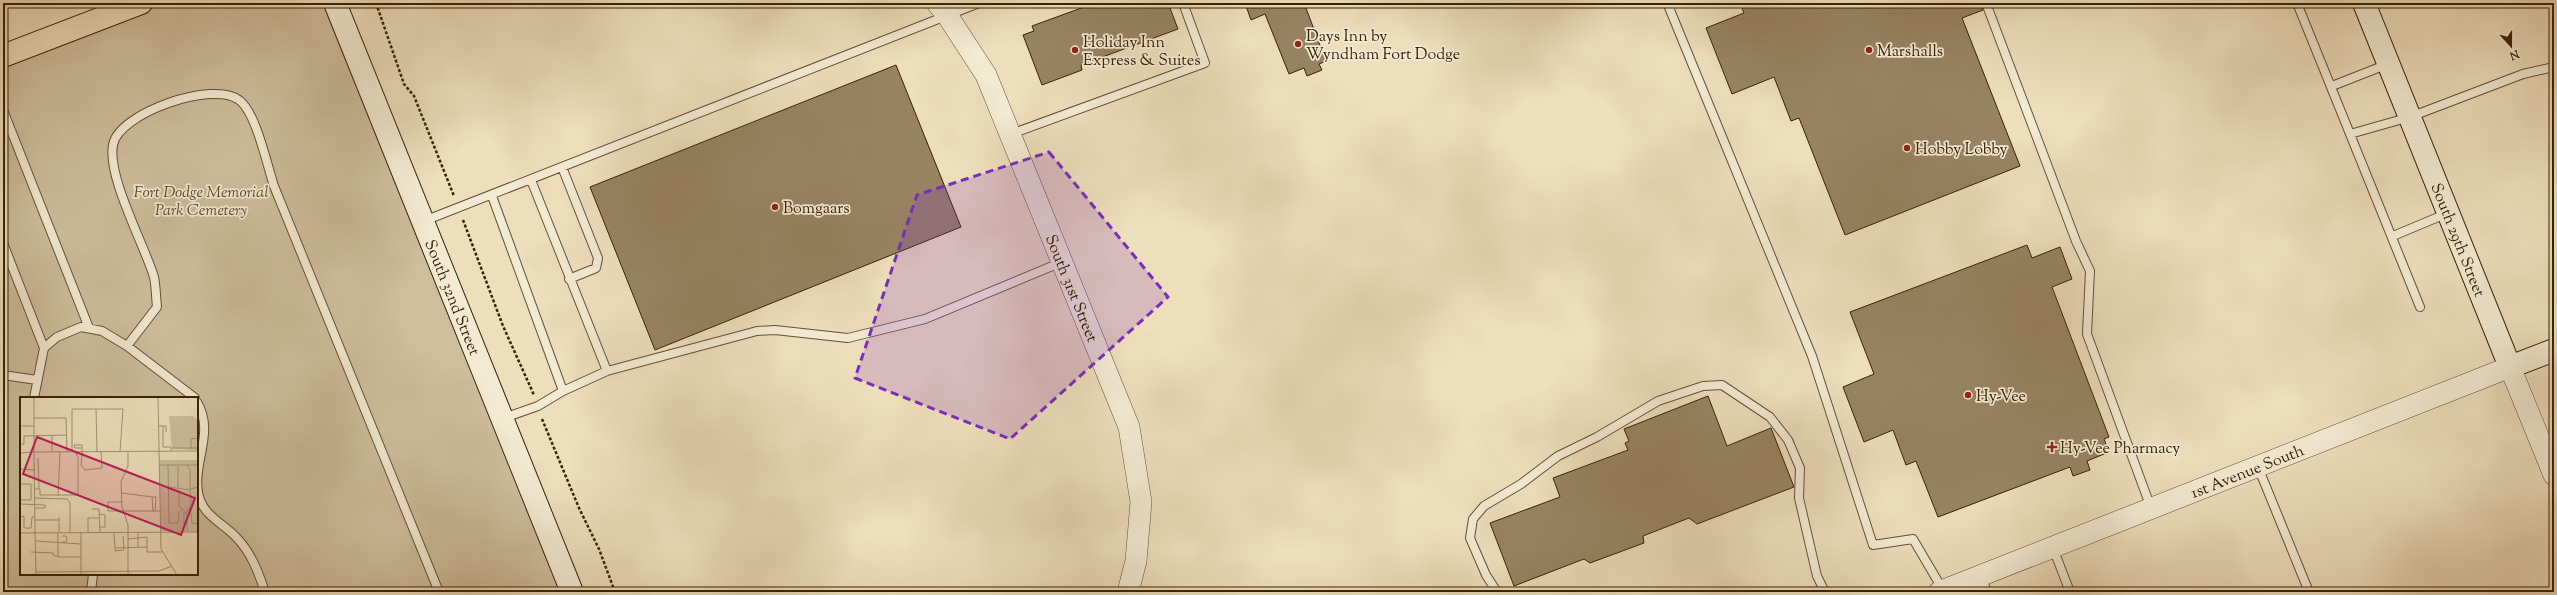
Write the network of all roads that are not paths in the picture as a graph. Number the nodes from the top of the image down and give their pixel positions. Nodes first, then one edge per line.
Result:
1 (141, 3) edge
2 (335, 3) edge
3 (979, 3) edge
4 (1183, 3) edge
5 (1674, 3) edge
6 (1986, 3) edge
7 (2297, 3) edge
8 (2364, 3) edge
9 (942, 9) edge
10 (3, 56) edge
11 (2388, 64) junction
12 (2554, 67) edge
13 (2332, 86) junction
14 (3, 110) edge
15 (2410, 117) junction
16 (2350, 134) junction
17 (1010, 135) junction
18 (562, 168) junction
19 (531, 180) junction
20 (492, 196) junction
21 (2448, 213) junction
22 (423, 221) junction
23 (2393, 236) junction
24 (3, 243) edge
25 (1062, 262) junction
26 (569, 278) junction
27 (2420, 307) dead end
28 (89, 328) junction
29 (127, 346) junction
30 (44, 348) junction
31 (2554, 350) edge
32 (2510, 367) junction
33 (607, 371) junction
34 (3, 375) edge
35 (37, 380) junction
36 (563, 391) junction
37 (34, 397) edge
38 (194, 397) edge
39 (198, 404) edge
40 (502, 418) junction
41 (2258, 466) junction
42 (2554, 475) edge
43 (198, 492) edge
44 (198, 492) edge
45 (2152, 508) junction
46 (2052, 547) junction
47 (93, 575) edge
48 (1984, 584) edge
49 (1941, 591) edge
50 (91, 592) edge
51 (265, 592) edge
52 (440, 592) edge
53 (572, 592) edge
54 (1128, 592) edge
55 (1498, 592) edge
56 (1825, 592) edge
57 (2070, 592) edge
58 (2309, 592) edge

1 - 10 main road
2 - 22 main road, South 32nd Street
3 - 9 lane
4 - 17 lane
5 - 49 lane
6 - 45 lane
7 - 13 lane
8 - 11 main road, South 29th Street
9 - 17 street, South 31st Street
9 - 18 lane
11 - 13 lane
11 - 15 main road, South 29th Street
12 - 15 lane
13 - 16 lane
14 - 28 lane
15 - 16 lane
15 - 21 main road, South 29th Street
16 - 23 lane
17 - 25 street, South 31st Street
18 - 19 lane
18 - 26 lane
19 - 20 lane
19 - 26 lane
20 - 22 lane
20 - 36 lane
21 - 23 lane
21 - 32 main road, South 29th Street
22 - 40 main road, South 32nd Street
23 - 27 lane
24 - 30 lane
25 - 33 lane
25 - 54 street, South 31st Street
26 - 33 lane
28 - 29 lane
28 - 30 lane
29 - 38 lane
29 - 52 lane
30 - 35 lane
31 - 32 main road, 1st Avenue South
32 - 41 street, 1st Avenue South
32 - 42 street, South 29th Street
33 - 36 lane
34 - 35 lane
35 - 37 lane
36 - 40 lane
39 - 44 lane
40 - 53 main road, South 32nd Street
41 - 45 street, 1st Avenue South
41 - 58 lane
43 - 51 lane
45 - 46 street, 1st Avenue South
46 - 48 street, 1st Avenue South
46 - 57 lane
47 - 50 lane
48 - 49 street, 1st Avenue South
55 - 56 lane

